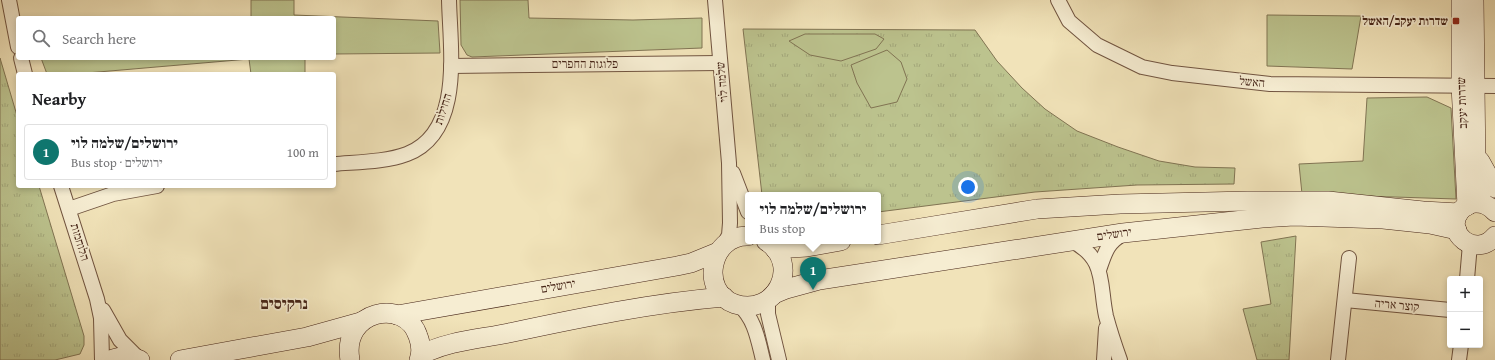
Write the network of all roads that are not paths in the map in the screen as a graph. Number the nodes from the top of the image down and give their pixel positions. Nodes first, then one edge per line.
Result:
1 (9, 0) edge
2 (449, 0) edge
3 (715, 0) edge
4 (1058, 0) edge
5 (1460, 0) edge
6 (1474, 0) edge
7 (16, 37) edge
8 (22, 60) edge
9 (720, 63) junction
10 (450, 66) junction
11 (24, 72) edge
12 (1468, 85) junction
13 (1495, 86) edge
14 (1476, 152) junction
15 (336, 164) edge
16 (729, 164) junction
17 (62, 188) edge
18 (146, 188) edge
19 (1495, 188) edge
20 (745, 204) edge
21 (69, 209) junction
22 (1472, 213) edge
23 (1125, 233) junction
24 (881, 235) edge
25 (745, 236) edge
26 (1495, 236) edge
27 (1070, 240) junction
28 (824, 244) edge
29 (1470, 244) junction
30 (770, 245) edge
31 (720, 249) junction
32 (1349, 258) dead end
33 (1099, 270) junction
34 (1467, 276) edge
35 (771, 297) junction
36 (97, 299) junction
37 (1345, 300) junction
38 (732, 301) junction
39 (1447, 310) edge
40 (397, 315) junction
41 (1106, 316) junction
42 (361, 322) junction
43 (1461, 348) edge
44 (420, 358) edge
45 (140, 359) edge
46 (102, 360) edge
47 (110, 360) edge
48 (180, 360) edge
49 (350, 360) edge
50 (763, 360) edge
51 (779, 360) edge
52 (1104, 360) edge
53 (1120, 360) edge
54 (1338, 360) edge
55 (1459, 360) edge

1 - 7 street
2 - 10 street, החילות
3 - 9 street, שלמה לוי
4 - 12 street, האשל
5 - 12 street, שדרות יעקב
6 - 12 street, שדרות יעקב
8 - 11 street
9 - 10 street, פלוגות החפרים
9 - 16 street, שלמה לוי
10 - 15 street, החילות
12 - 13 street, האשל
12 - 14 street, שדרות יעקב
12 - 22 street, שדרות יעקב
14 - 19 street
14 - 22 street, שדרות יעקב
16 - 20 street, שלמה לוי
16 - 31 street, שלמה לוי
17 - 21 street, הלוחמות
18 - 21 street
21 - 36 street, הלוחמות
22 - 23 street, ירושלים
22 - 24 street
22 - 29 street
23 - 27 street, ירושלים
23 - 33 street
25 - 31 street, ירושלים
26 - 29 street
27 - 33 street
27 - 35 street, ירושלים
28 - 30 street
29 - 34 street
30 - 35 street
31 - 38 street
31 - 40 street, ירושלים
32 - 37 street
33 - 41 street
35 - 38 street, ירושלים
35 - 51 street
36 - 45 street, הלוחמות
36 - 46 street, הלוחמות
37 - 39 street, קוצר אריה
37 - 54 street
38 - 44 street
38 - 50 street
40 - 42 street
40 - 44 street
41 - 52 street
41 - 53 street
42 - 48 street
42 - 49 street
43 - 55 street
45 - 47 street

